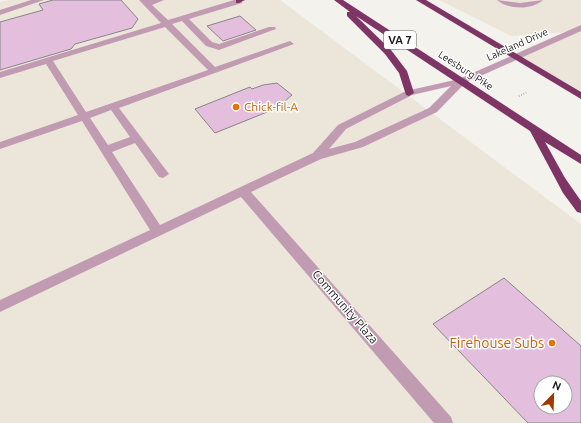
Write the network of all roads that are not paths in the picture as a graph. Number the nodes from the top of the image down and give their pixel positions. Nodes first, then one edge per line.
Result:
1 (40, 0) edge
2 (160, 0) edge
3 (240, 0) edge
4 (338, 0) edge
5 (420, 0) edge
6 (501, 0) edge
7 (539, 0) edge
8 (145, 2) edge
9 (0, 13) edge
10 (183, 18) junction
11 (166, 24) junction
12 (581, 28) edge
13 (272, 29) dead end
14 (570, 32) junction
15 (581, 38) edge
16 (290, 44) dead end
17 (514, 56) junction
18 (48, 60) junction
19 (214, 71) junction
20 (0, 75) edge
21 (462, 81) junction
22 (409, 94) junction
23 (581, 96) edge
24 (113, 106) junction
25 (84, 117) junction
26 (533, 128) junction
27 (136, 138) junction
28 (0, 146) edge
29 (106, 150) junction
30 (317, 156) junction
31 (581, 160) edge
32 (163, 174) dead end
33 (244, 192) junction
34 (581, 209) edge
35 (158, 232) junction
36 (0, 306) edge
37 (445, 423) edge

1 - 9 street
2 - 8 street
3 - 10 street
4 - 21 highway, Leesburg Pike / VA 7
4 - 22 highway
5 - 17 highway
6 - 7 street
8 - 11 street
10 - 11 street
10 - 13 street
11 - 18 street
11 - 19 street
12 - 14 street, Lakeland Drive
14 - 15 street
14 - 17 street, Lakeland Drive
16 - 19 street
17 - 21 street, Lakeland Drive
17 - 23 highway
18 - 20 street
18 - 25 street
19 - 24 street
21 - 22 street
21 - 26 highway, Leesburg Pike / VA 7
21 - 30 street
22 - 30 street
24 - 25 street
24 - 27 street
25 - 28 street
25 - 29 street
26 - 31 highway, Leesburg Pike / VA 7
26 - 34 highway
27 - 29 street
27 - 32 street
29 - 35 street
30 - 33 street
33 - 35 street
33 - 37 street, Community Plaza
35 - 36 street

